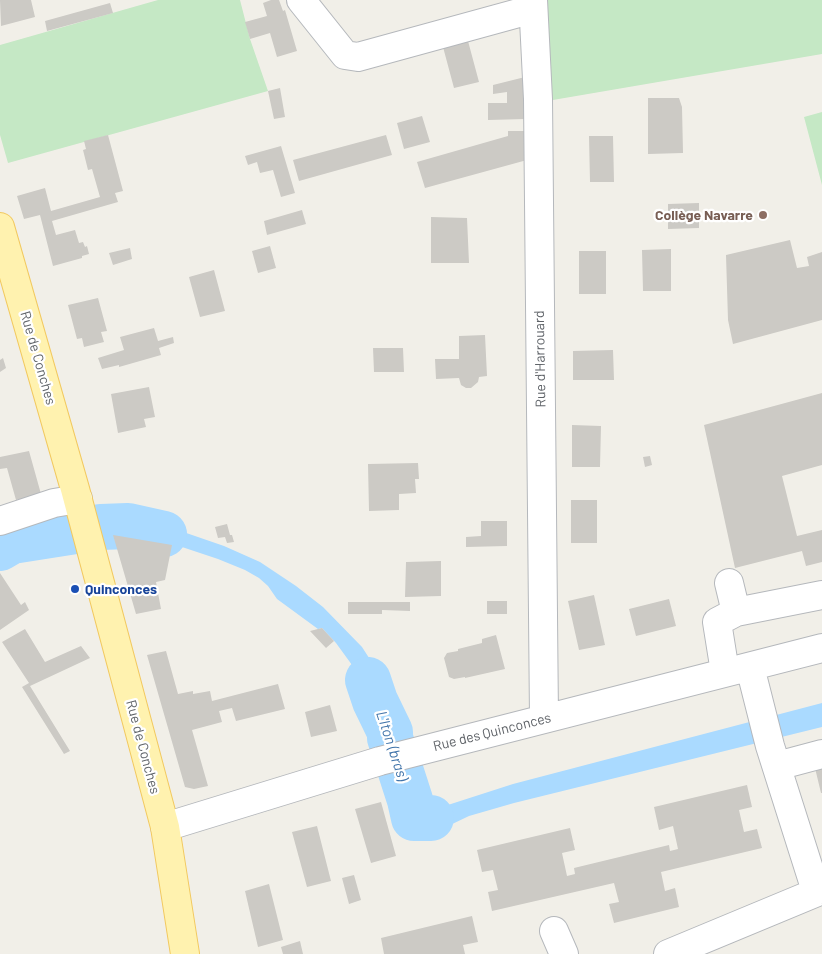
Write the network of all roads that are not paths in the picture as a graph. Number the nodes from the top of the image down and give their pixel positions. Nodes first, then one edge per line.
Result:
1 (301, 0) edge
2 (533, 5) edge
3 (0, 227) edge
4 (83, 520) junction
5 (0, 521) edge
6 (729, 583) dead end
7 (822, 595) edge
8 (736, 612) junction
9 (822, 648) edge
10 (738, 669) junction
11 (544, 718) junction
12 (822, 754) edge
13 (774, 756) junction
14 (165, 827) junction
15 (819, 890) edge
16 (185, 954) edge
17 (668, 954) edge

1 - 2 street
2 - 11 street, Rue d'Harrouard
3 - 4 main road, Rue de Conches
4 - 5 street
4 - 14 main road, Rue de Conches
6 - 8 street
7 - 8 street
8 - 10 street
9 - 10 street, Rue des Quinconces
10 - 11 street, Rue des Quinconces
10 - 13 street
11 - 14 street, Rue des Quinconces
12 - 13 street
13 - 15 street
14 - 16 main road, Rue de Conches
15 - 17 street

